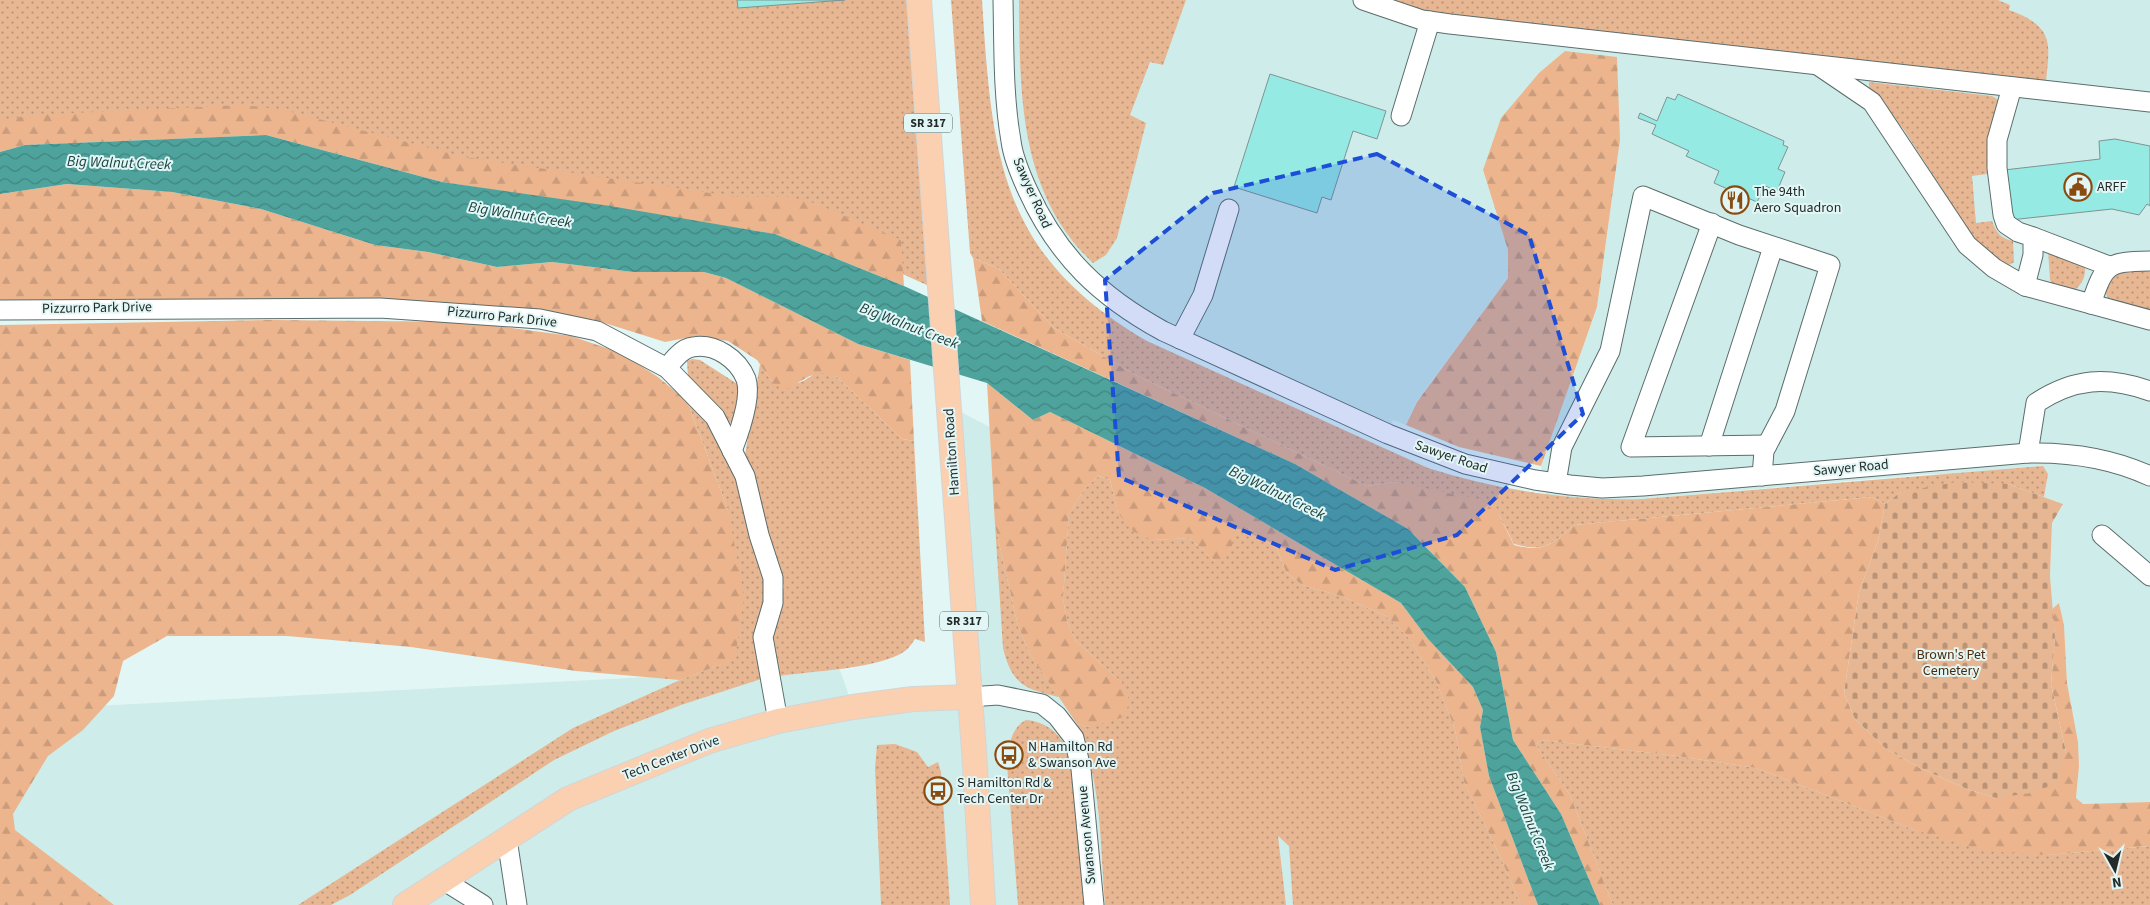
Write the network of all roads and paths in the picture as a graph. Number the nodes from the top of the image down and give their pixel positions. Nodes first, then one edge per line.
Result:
1 (919, 0) edge
2 (1003, 0) edge
3 (1363, 0) edge
4 (1430, 21) junction
5 (1817, 65) junction
6 (2012, 87) junction
7 (2150, 102) edge
8 (1401, 116) dead end
9 (1229, 209) dead end
10 (1712, 224) junction
11 (2033, 237) junction
12 (1773, 246) junction
13 (2150, 261) edge
14 (2109, 266) junction
15 (2025, 286) junction
16 (2091, 304) junction
17 (0, 310) edge
18 (2150, 320) edge
19 (1180, 339) junction
20 (667, 368) junction
21 (2150, 391) edge
22 (1767, 445) junction
23 (1709, 446) junction
24 (732, 451) junction
25 (2028, 452) junction
26 (1762, 476) junction
27 (2150, 476) edge
28 (1556, 483) junction
29 (2102, 535) dead end
30 (2150, 576) edge
31 (969, 697) junction
32 (778, 721) junction
33 (507, 839) junction
34 (443, 880) junction
35 (405, 905) edge
36 (483, 905) edge
37 (518, 905) edge
38 (983, 905) edge
39 (1094, 905) edge

1 - 31 main road, Hamilton Road / SR 317
2 - 19 street, Sawyer Road
3 - 4 street
4 - 5 street
4 - 8 street
5 - 6 street
5 - 15 street
6 - 7 street
6 - 11 street
9 - 19 street
10 - 12 street
10 - 23 street
10 - 28 street
11 - 14 street
11 - 15 street
12 - 22 street
12 - 23 street
13 - 14 street
14 - 16 street
15 - 16 street
16 - 18 street
17 - 20 street, Pizzurro Park Drive
19 - 28 street, Sawyer Road
20 - 24 street, Pizzurro Park Drive
20 - 24 street
21 - 25 street
22 - 23 street
22 - 26 street
24 - 32 street, Pizzurro Park Drive
25 - 26 street, Sawyer Road
25 - 27 street, Sawyer Road
26 - 28 street, Sawyer Road
29 - 30 street
31 - 32 main road, Tech Center Drive
31 - 38 main road, Hamilton Road / SR 317
31 - 39 street, Swanson Avenue
32 - 33 main road, Tech Center Drive
33 - 34 main road, Tech Center Drive
33 - 37 street
34 - 35 main road, Tech Center Drive
34 - 36 street

